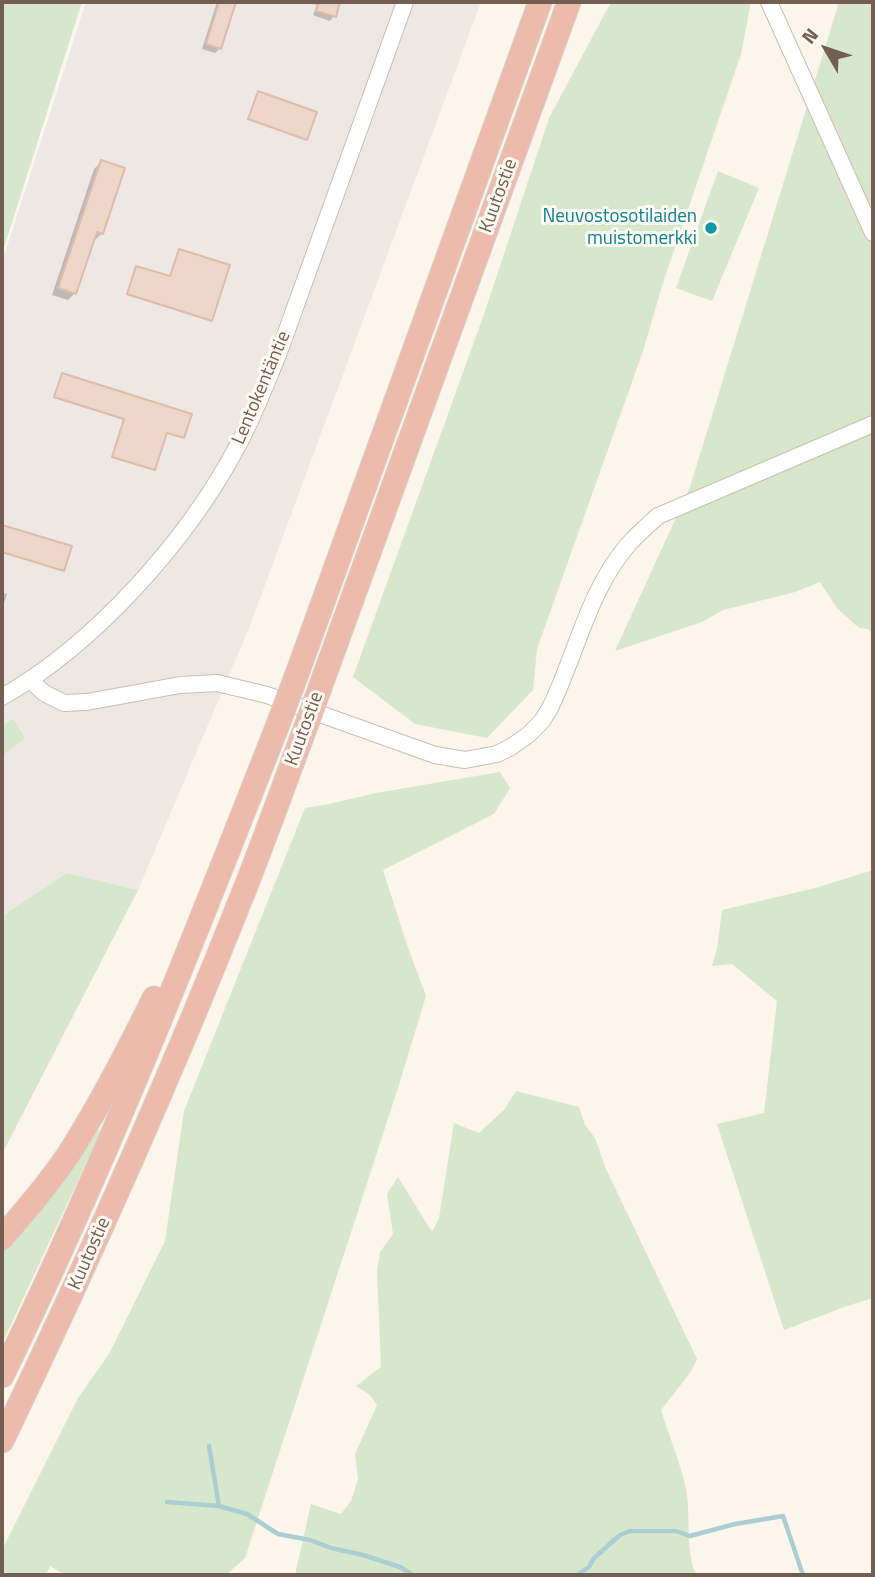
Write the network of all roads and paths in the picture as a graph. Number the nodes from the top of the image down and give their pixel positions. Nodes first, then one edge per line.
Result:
1 (405, 2) edge
2 (540, 2) edge
3 (569, 2) edge
4 (769, 2) edge
5 (873, 233) edge
6 (873, 424) edge
7 (30, 680) junction
8 (2, 697) edge
9 (277, 727) junction
10 (2, 1238) edge
11 (70, 1299) junction
12 (2, 1376) edge
13 (2, 1441) edge
14 (2, 1460) edge

1 - 7 street, Lentokentäntie
2 - 9 highway, Kuutostie, bridge
3 - 11 highway, Kuutostie, bridge
4 - 5 street
6 - 7 street
7 - 8 street, Lentokentäntie
9 - 10 highway
9 - 12 highway, Kuutostie
11 - 13 highway, Kuutostie
11 - 14 highway

